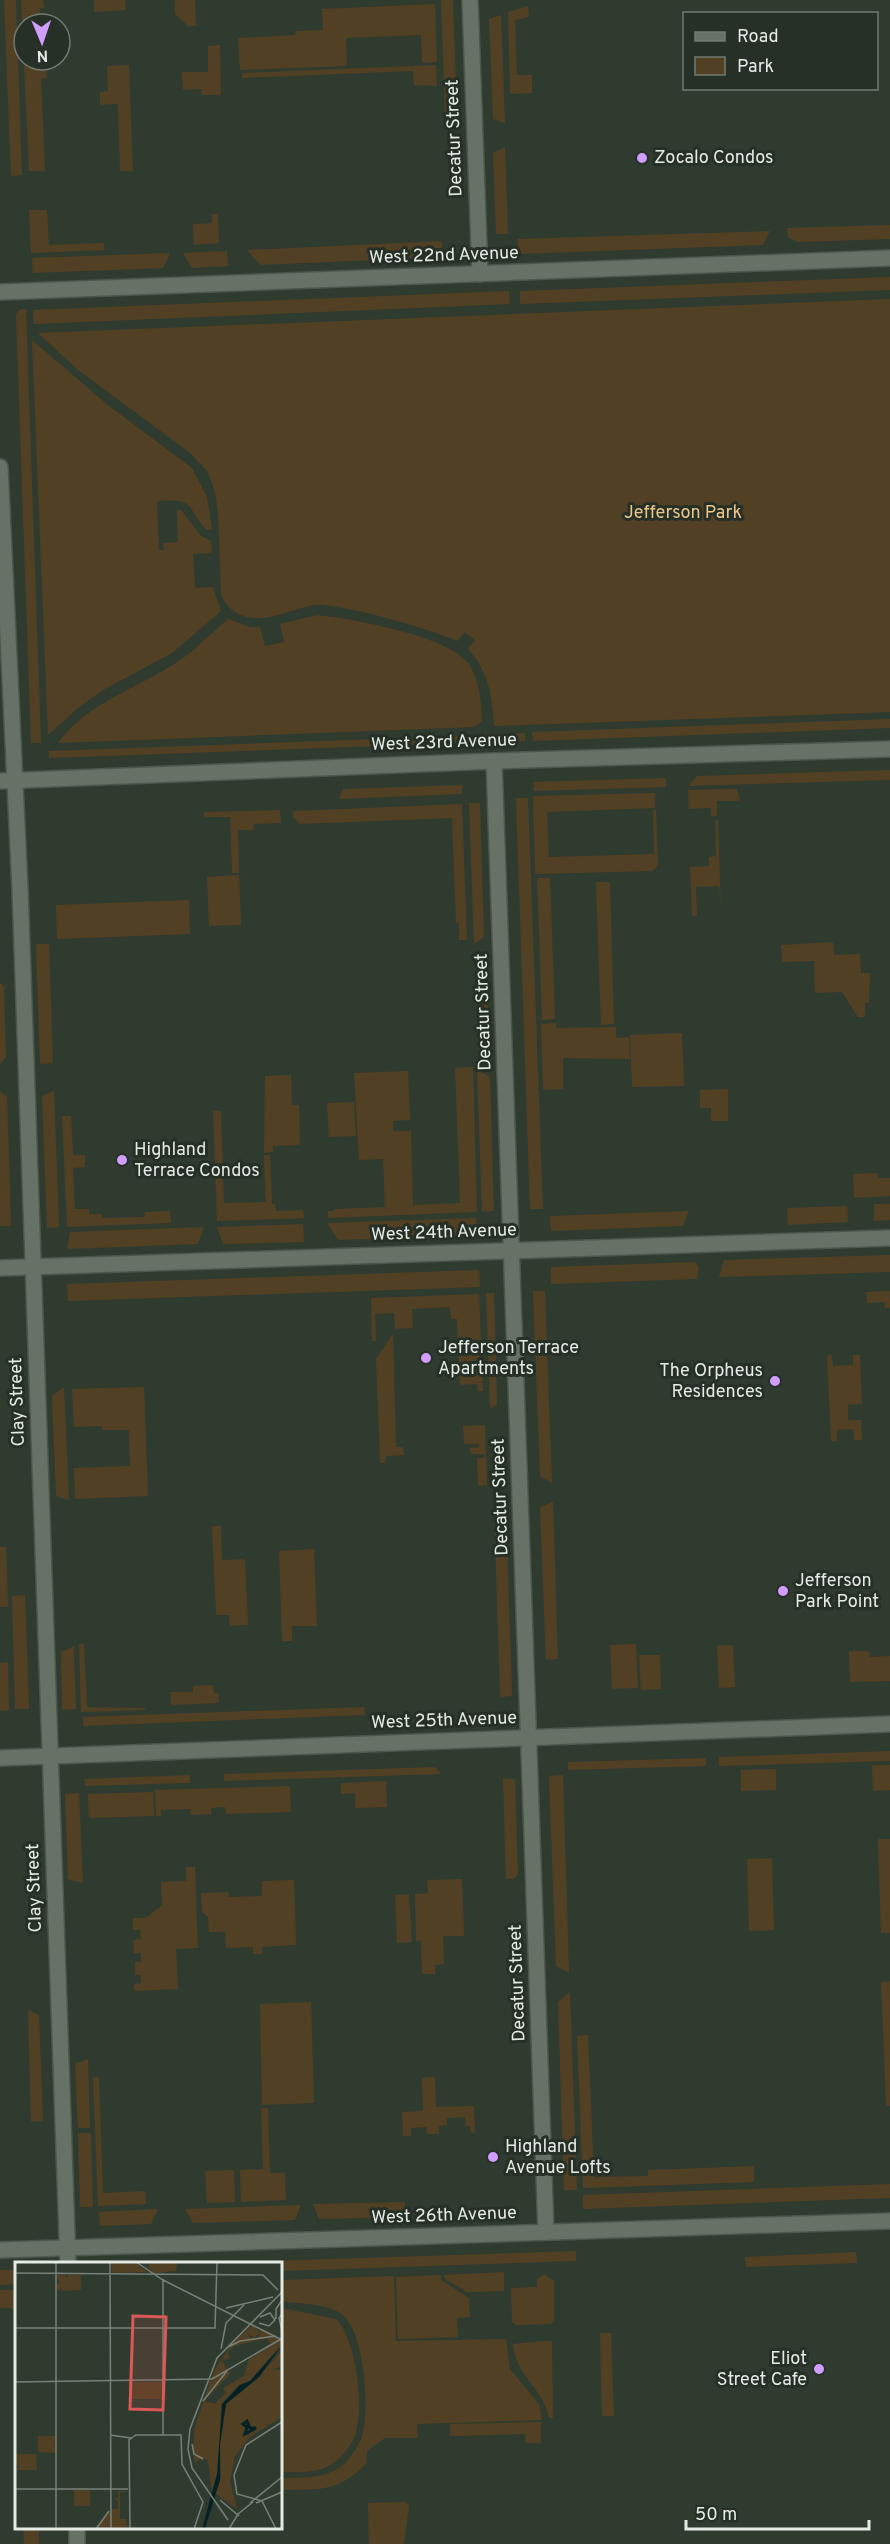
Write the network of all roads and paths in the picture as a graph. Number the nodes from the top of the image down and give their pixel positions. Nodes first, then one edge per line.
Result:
1 (470, 0) edge
2 (890, 258) edge
3 (480, 274) junction
4 (0, 292) edge
5 (0, 467) edge
6 (6, 691) edge
7 (890, 749) edge
8 (494, 761) junction
9 (8, 781) edge
10 (890, 1238) edge
11 (512, 1250) junction
12 (33, 1267) junction
13 (0, 1268) edge
14 (890, 1724) edge
15 (529, 1737) junction
16 (50, 1756) junction
17 (0, 1758) edge
18 (890, 2221) edge
19 (546, 2232) junction
20 (0, 2250) edge
21 (67, 2256) edge

1 - 3 street, Decatur Street
2 - 3 street, West 22nd Avenue
3 - 4 street, West 22nd Avenue
5 - 6 street, Clay Street
6 - 9 street, Clay Street
7 - 8 street, West 23rd Avenue
8 - 9 street, West 23rd Avenue
8 - 11 street, Decatur Street
9 - 12 street, Clay Street
10 - 11 street, West 24th Avenue
11 - 12 street, West 24th Avenue
11 - 15 street, Decatur Street
12 - 13 street, West 24th Avenue
12 - 16 street, Clay Street
14 - 15 street, West 25th Avenue
15 - 16 street, West 25th Avenue
15 - 19 street, Decatur Street
16 - 17 street, West 25th Avenue
16 - 21 street, Clay Street
18 - 19 street, West 26th Avenue
19 - 21 street, West 26th Avenue
20 - 21 street, West 26th Avenue

